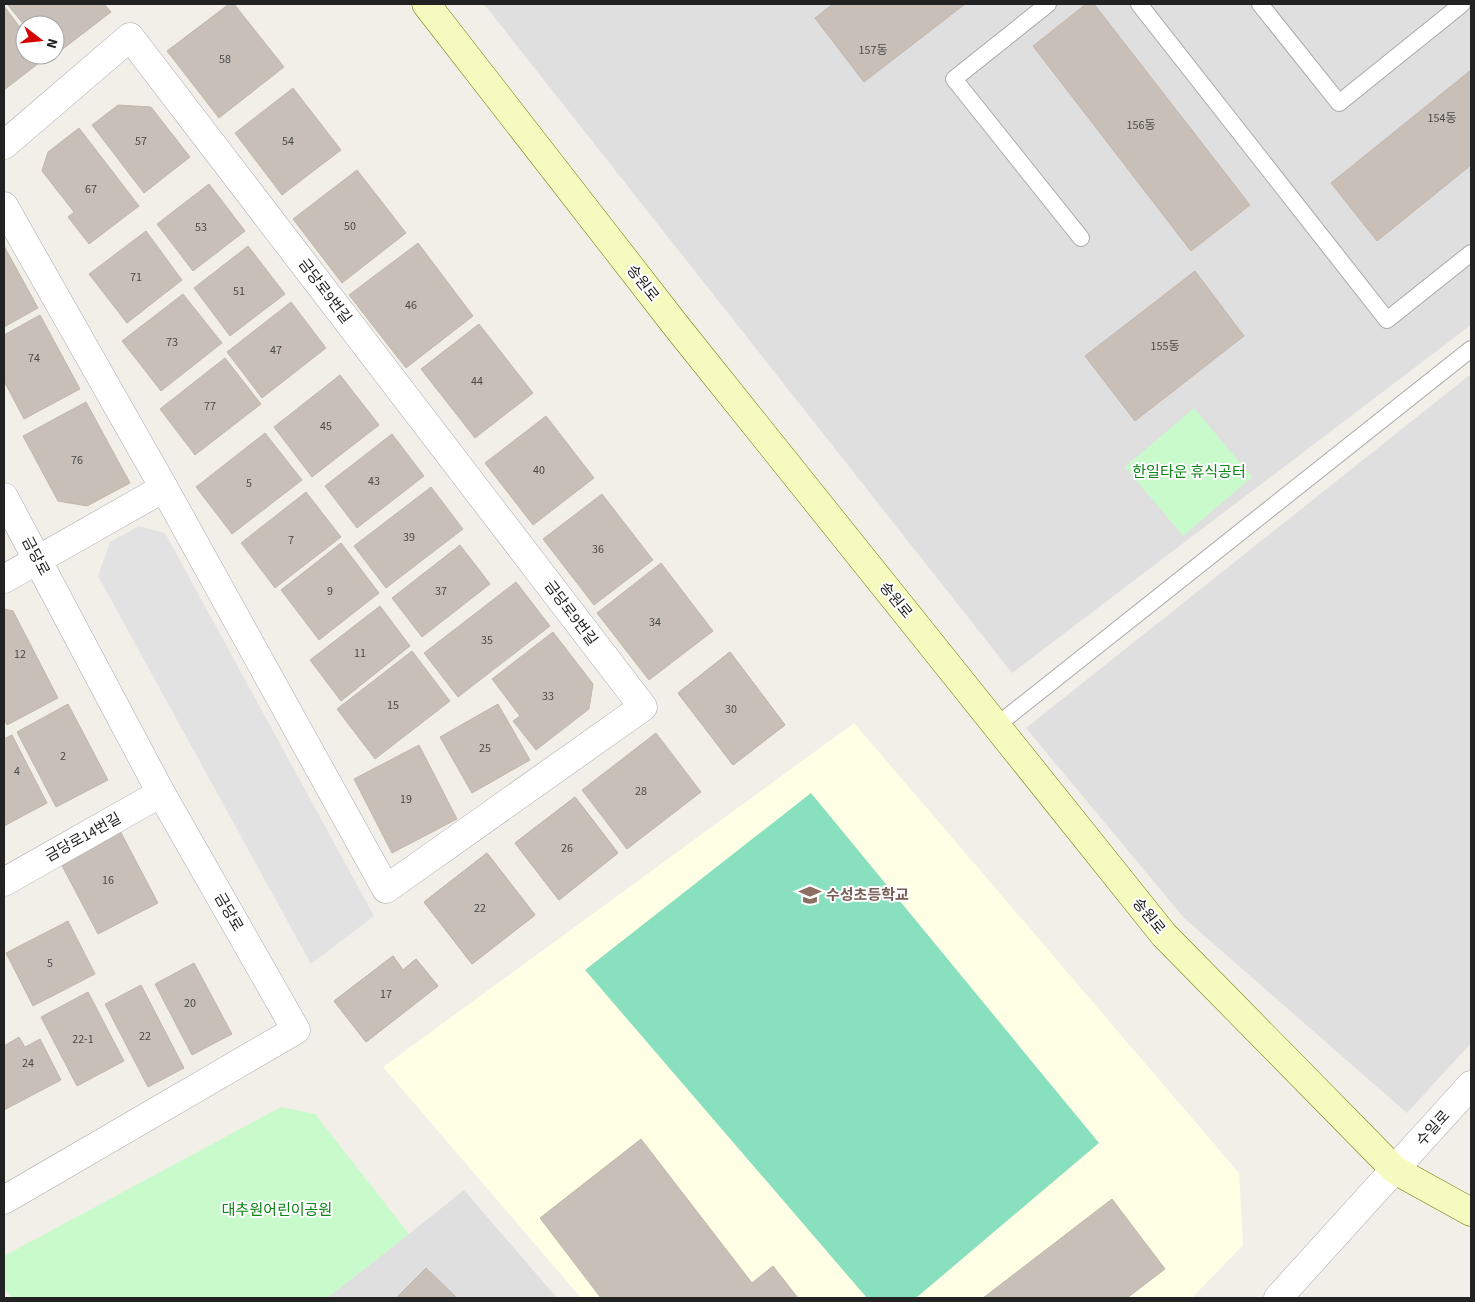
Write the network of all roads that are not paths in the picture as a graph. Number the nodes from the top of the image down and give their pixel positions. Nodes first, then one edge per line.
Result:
1 (426, 4) edge
2 (1048, 4) edge
3 (1139, 4) edge
4 (1260, 4) edge
5 (1462, 4) edge
6 (4, 145) edge
7 (4, 206) edge
8 (1081, 238) dead end
9 (1471, 253) edge
10 (1471, 349) edge
11 (164, 488) junction
12 (4, 497) edge
13 (38, 561) junction
14 (4, 579) edge
15 (996, 726) junction
16 (161, 793) junction
17 (4, 882) edge
18 (1471, 1085) edge
19 (1395, 1170) junction
20 (4, 1200) edge
21 (1471, 1212) edge
22 (1278, 1298) edge

1 - 15 main road, 송원로
2 - 8 lane
3 - 9 lane
4 - 5 lane
6 - 11 street, 금당로9번길
7 - 11 street, 금당로9번길
10 - 15 lane
11 - 13 street
12 - 13 street, 금당로
13 - 14 street
13 - 16 street, 금당로
15 - 19 main road, 송원로
16 - 17 street, 금당로14번길
16 - 20 street, 금당로
18 - 19 street, 수일로
19 - 21 main road, 송원로
19 - 22 street, 수일로

